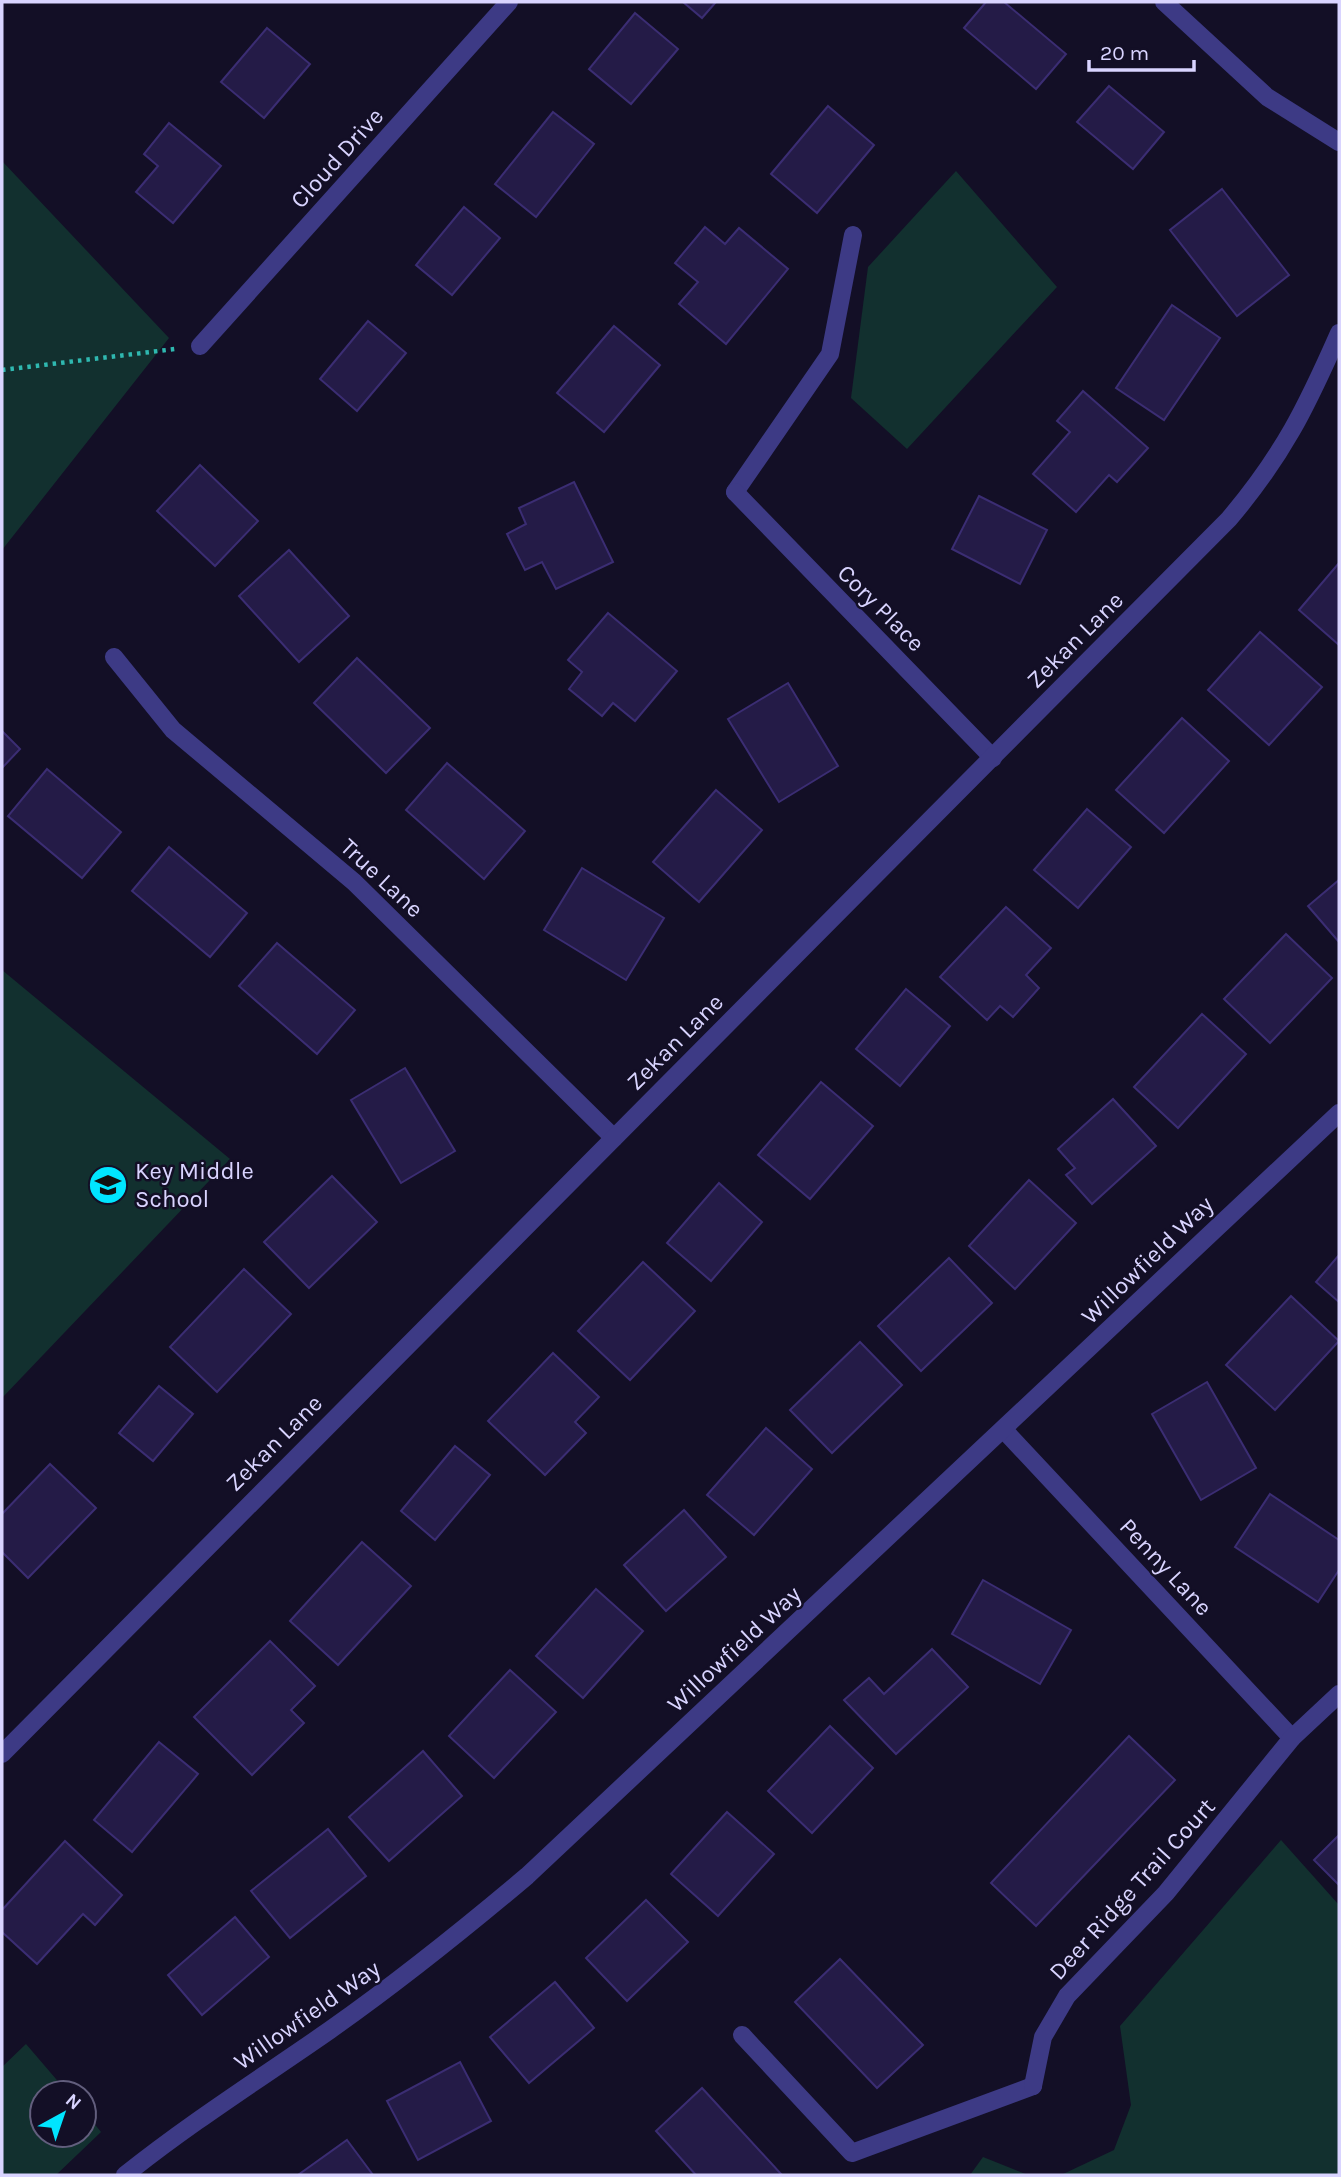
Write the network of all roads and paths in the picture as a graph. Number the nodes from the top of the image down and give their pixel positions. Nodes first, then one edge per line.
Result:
1 (509, 2) edge
2 (1164, 2) edge
3 (1339, 142) edge
4 (853, 235) dead end
5 (1339, 333) edge
6 (200, 346) joint
7 (2, 370) edge
8 (114, 657) dead end
9 (993, 758) junction
10 (1339, 1112) edge
11 (614, 1138) junction
12 (1004, 1430) junction
13 (1339, 1694) edge
14 (1292, 1738) junction
15 (2, 1754) edge
16 (742, 2035) dead end
17 (125, 2175) edge

1 - 6 street, Cloud Drive
2 - 3 street
4 - 9 street, Cory Place
5 - 9 street, Zekan Lane
6 - 7 path
8 - 11 street, True Lane
9 - 11 street, Zekan Lane
10 - 12 street, Willowfield Way
11 - 15 street, Zekan Lane
12 - 14 street, Penny Lane
12 - 17 street, Willowfield Way
13 - 14 street, Deer Ridge Trail Court
14 - 16 street, Deer Ridge Trail Court

